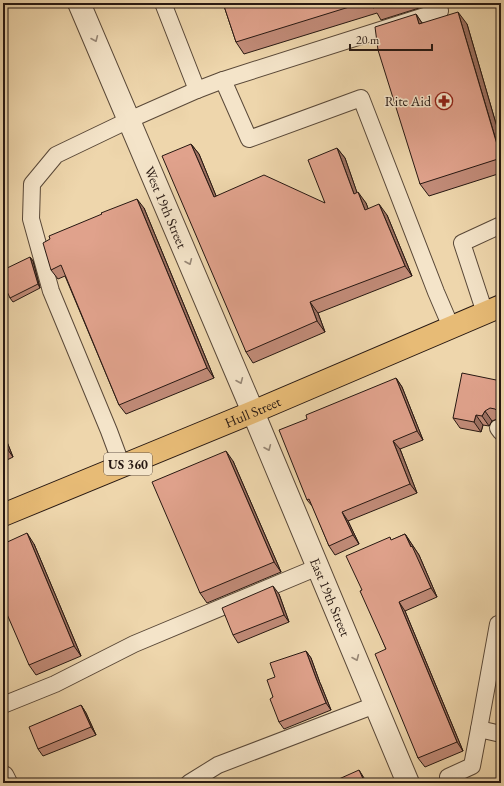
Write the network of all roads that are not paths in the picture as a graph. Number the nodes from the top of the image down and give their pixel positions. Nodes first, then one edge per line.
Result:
1 (79, 3) edge
2 (163, 3) edge
3 (438, 3) edge
4 (223, 80) junction
5 (197, 90) junction
6 (129, 120) junction
7 (501, 225) edge
8 (493, 309) edge
9 (451, 327) junction
10 (253, 412) junction
11 (122, 466) junction
12 (3, 516) edge
13 (318, 567) junction
14 (498, 624) dead end
15 (3, 705) edge
16 (375, 705) junction
17 (479, 729) junction
18 (501, 734) edge
19 (3, 777) edge
20 (448, 777) dead end
21 (6, 783) edge
22 (189, 783) edge
23 (408, 783) edge

1 -> 6 street, West 19th Street
2 - 5 lane
3 - 4 lane
4 - 5 lane
4 - 9 lane
5 - 6 lane
6 -> 10 street, West 19th Street
6 - 11 lane
7 - 8 lane
8 - 9 main road, Hull Street / US 360
9 - 10 main road, Hull Street / US 360
10 - 11 main road, Hull Street / US 360
10 -> 13 street, East 19th Street
11 - 12 main road, Hull Street / US 360
13 - 15 lane
13 -> 16 street, East 19th Street
14 - 17 lane
16 - 22 lane
16 - 23 street, East 19th Street
17 - 18 lane
17 - 20 lane
19 - 21 street

